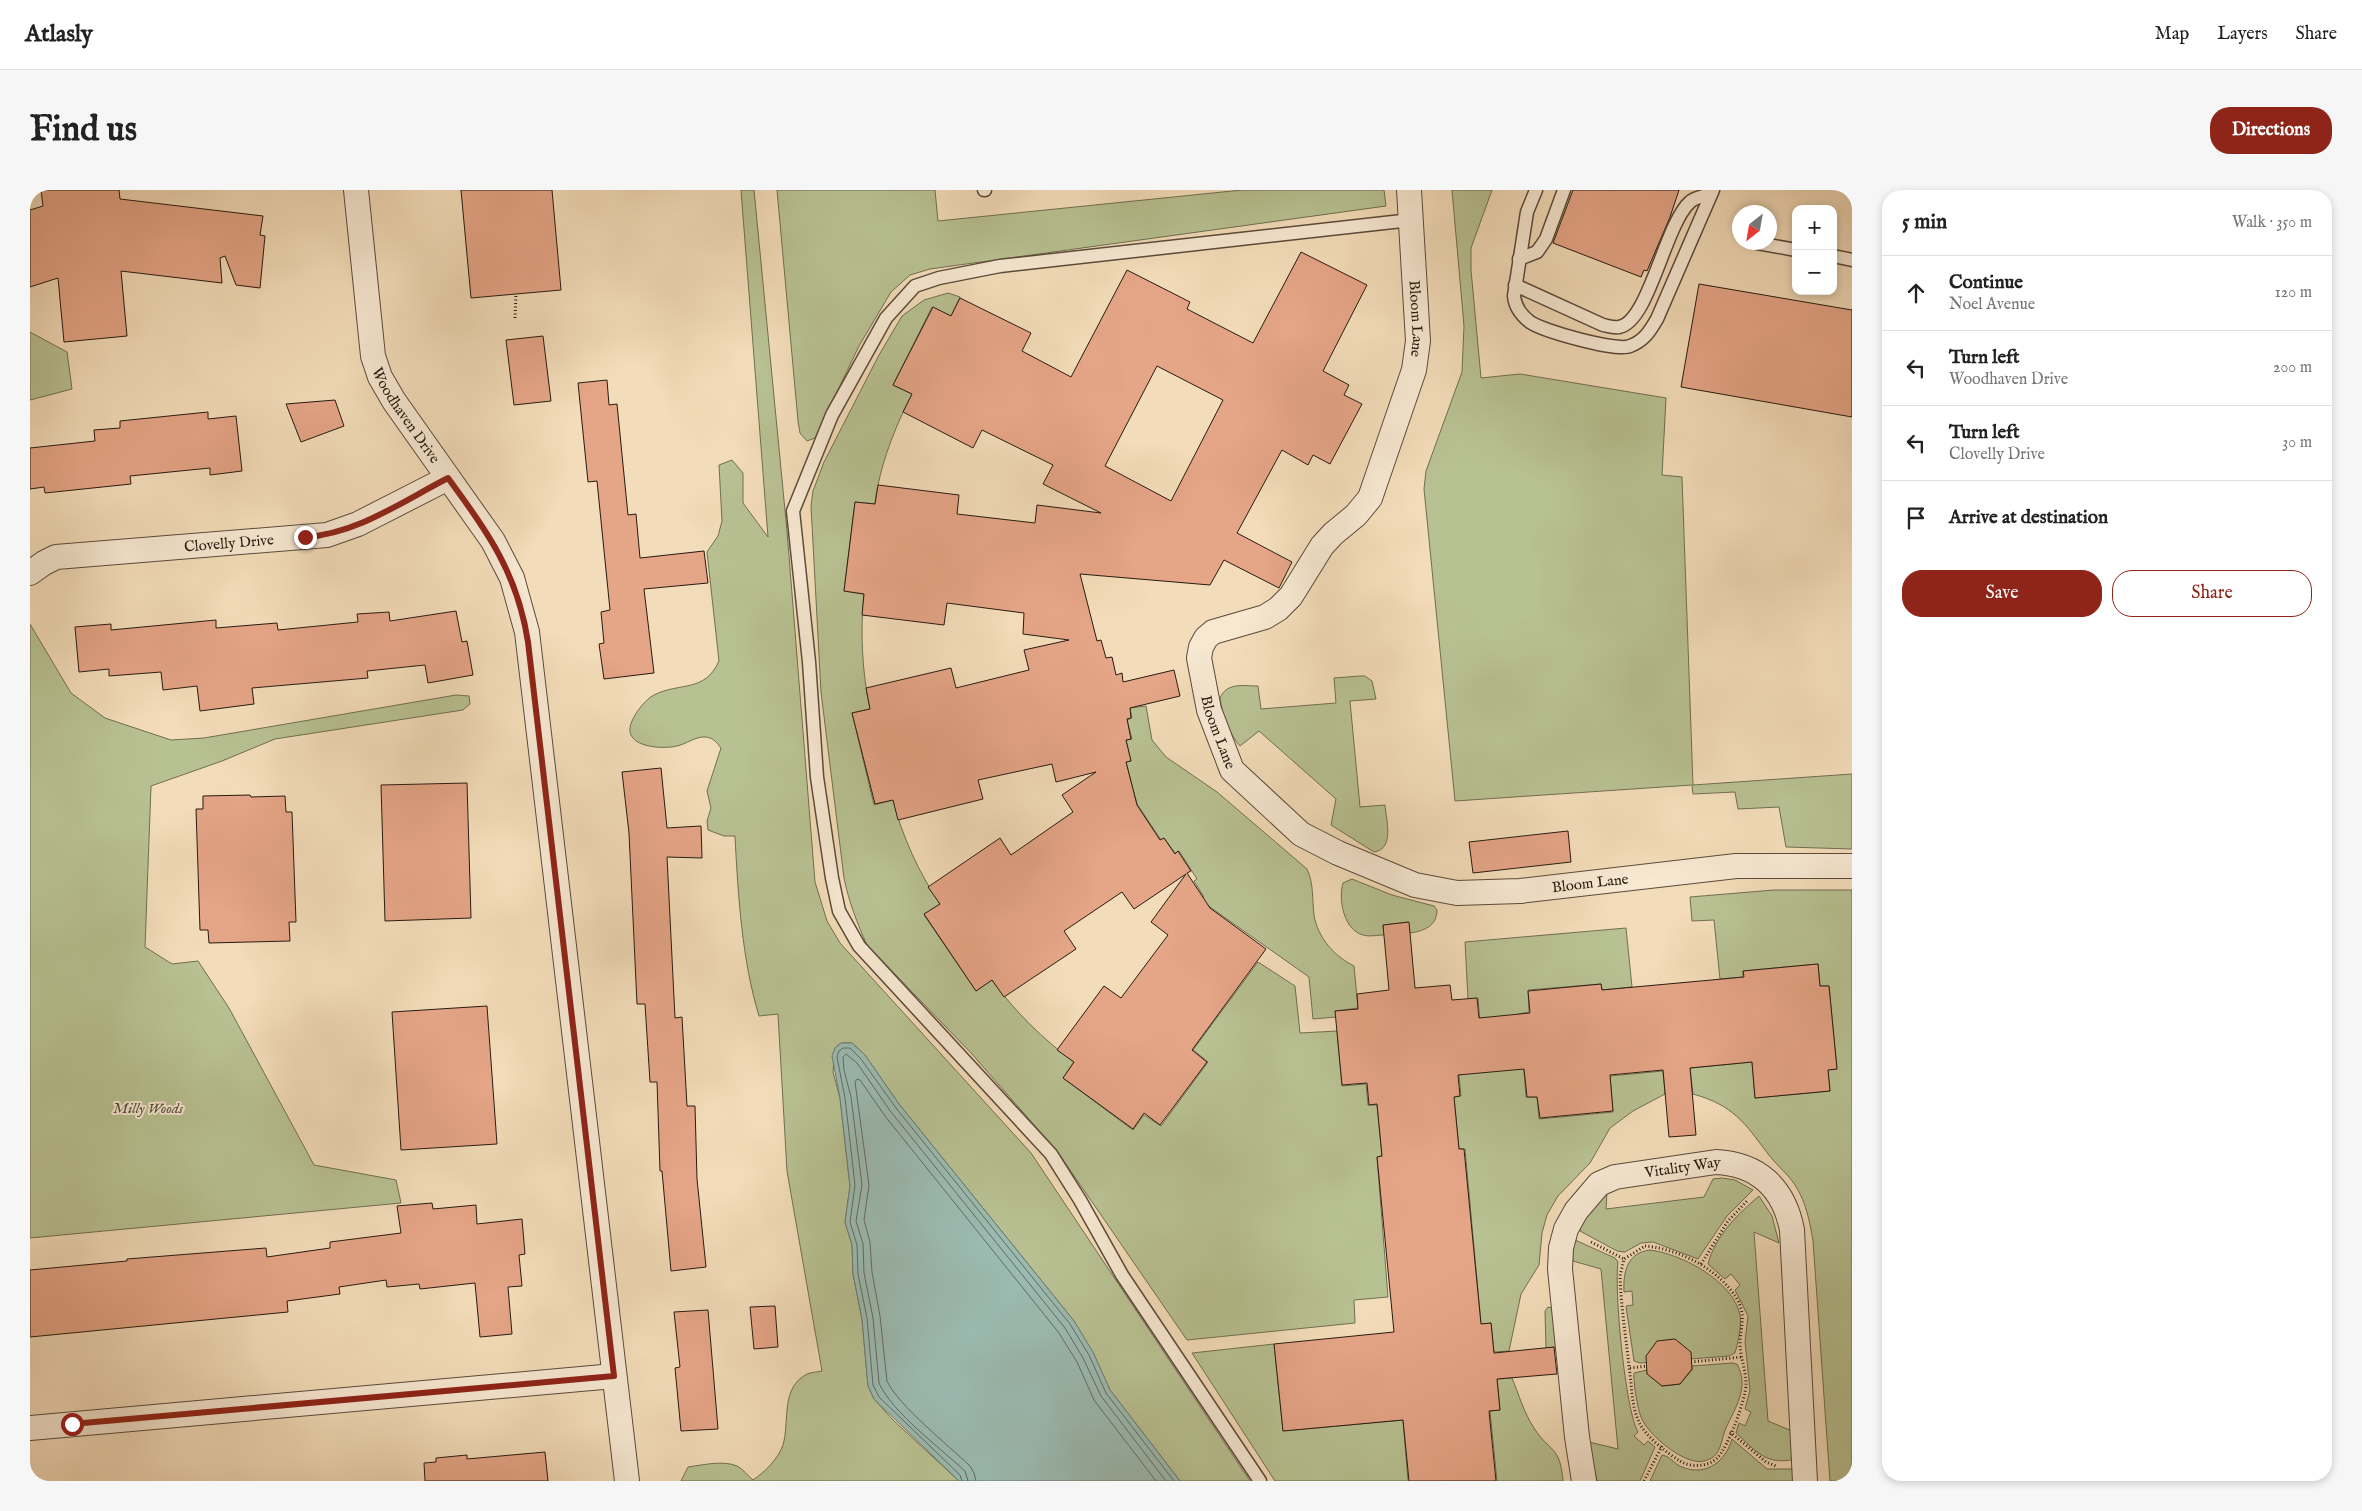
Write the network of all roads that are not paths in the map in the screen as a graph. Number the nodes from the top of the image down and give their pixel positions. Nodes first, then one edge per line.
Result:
1 (356, 190) edge
2 (1409, 190) edge
3 (1536, 190) edge
4 (1564, 190) edge
5 (1712, 192) edge
6 (1411, 220) junction
7 (1777, 247) edge
8 (1792, 249) edge
9 (1837, 257) edge
10 (1519, 259) junction
11 (1852, 260) edge
12 (1515, 285) junction
13 (448, 478) junction
14 (30, 573) edge
15 (1852, 866) edge
16 (614, 1376) junction
17 (30, 1428) edge
18 (1804, 1473) edge
19 (627, 1481) edge
20 (1260, 1481) edge
21 (1584, 1481) edge

1 - 13 street, Woodhaven Drive
2 - 6 street, Bloom Lane
3 - 10 lane
4 - 10 lane
5 - 12 lane
5 - 12 lane
6 - 15 street, Bloom Lane
6 - 20 lane
7 - 8 lane
9 - 11 lane
10 - 12 lane
13 - 14 street, Clovelly Drive
13 - 16 street, Woodhaven Drive
16 - 17 street
16 - 19 street, Woodhaven Drive
18 - 21 street, Vitality Way

